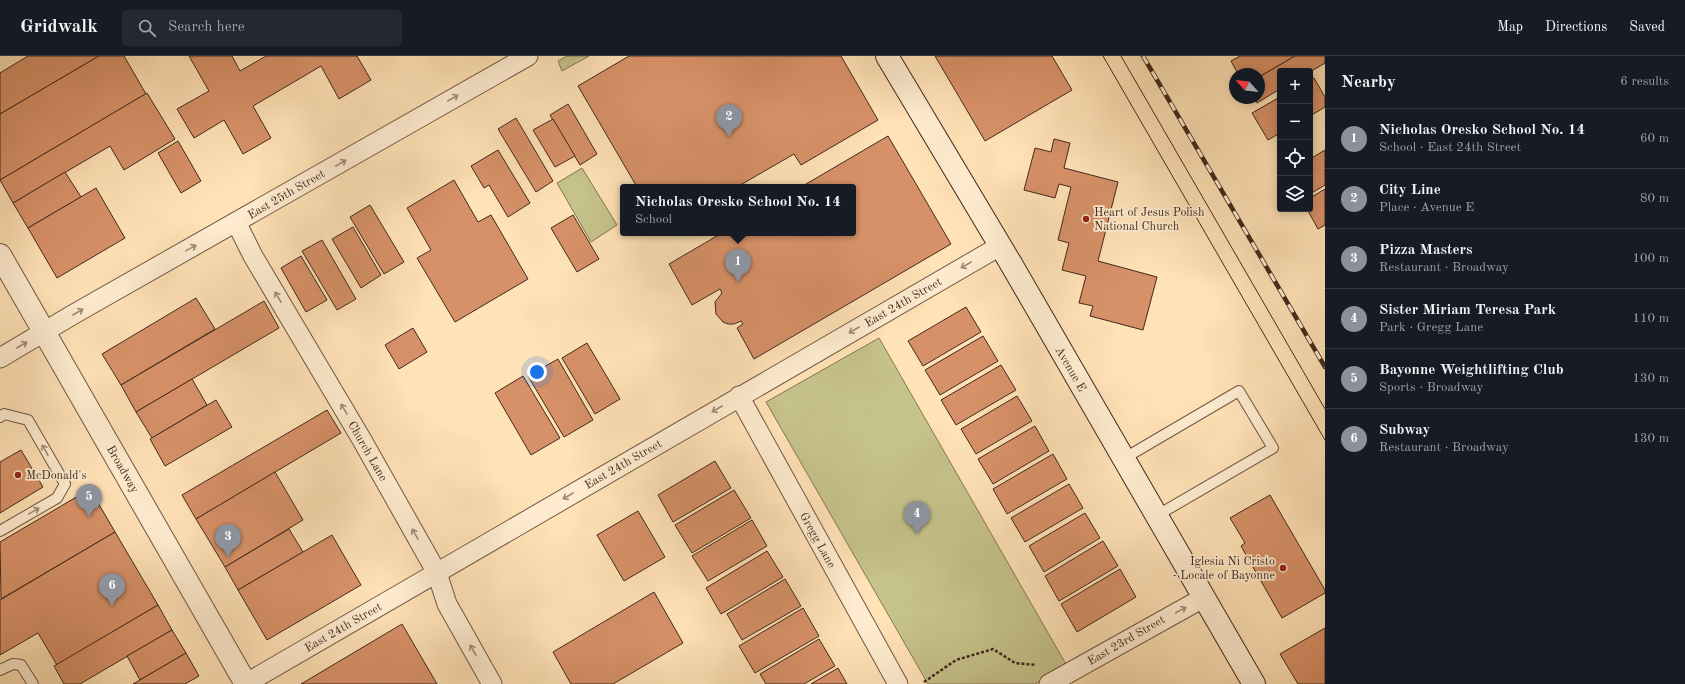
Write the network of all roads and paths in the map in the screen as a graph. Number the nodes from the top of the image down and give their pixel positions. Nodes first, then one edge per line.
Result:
1 (528, 56) edge
2 (887, 56) edge
3 (236, 222) junction
4 (1000, 246) junction
5 (0, 255) edge
6 (45, 332) junction
7 (0, 358) edge
8 (739, 396) junction
9 (0, 416) edge
10 (1123, 459) junction
11 (1156, 516) junction
12 (0, 530) edge
13 (437, 573) junction
14 (1204, 598) junction
15 (1038, 664) dead end
16 (0, 670) edge
17 (924, 682) dead end
18 (33, 684) edge
19 (246, 684) edge
20 (492, 684) edge
21 (898, 684) edge
22 (1049, 684) edge
23 (1254, 684) edge

3 -> 1 street, East 25th Street
2 - 4 main road, Avenue E
6 -> 3 street, East 25th Street
13 -> 3 street, Church Lane
4 -> 8 street, East 24th Street
4 - 10 main road, Avenue E
5 - 6 main road, Broadway
7 -> 6 street, East 25th Street
6 - 19 main road, Broadway
8 -> 13 street, East 24th Street
8 - 21 street, Gregg Lane
12 -> 9 lane
10 - 11 main road, Avenue E
10 - 11 lane
11 - 14 main road, Avenue E
13 - 19 street, East 24th Street
20 -> 13 street, Church Lane
22 -> 14 street, East 23rd Street
14 - 23 main road, Avenue E
15 - 17 path
16 - 18 lane

